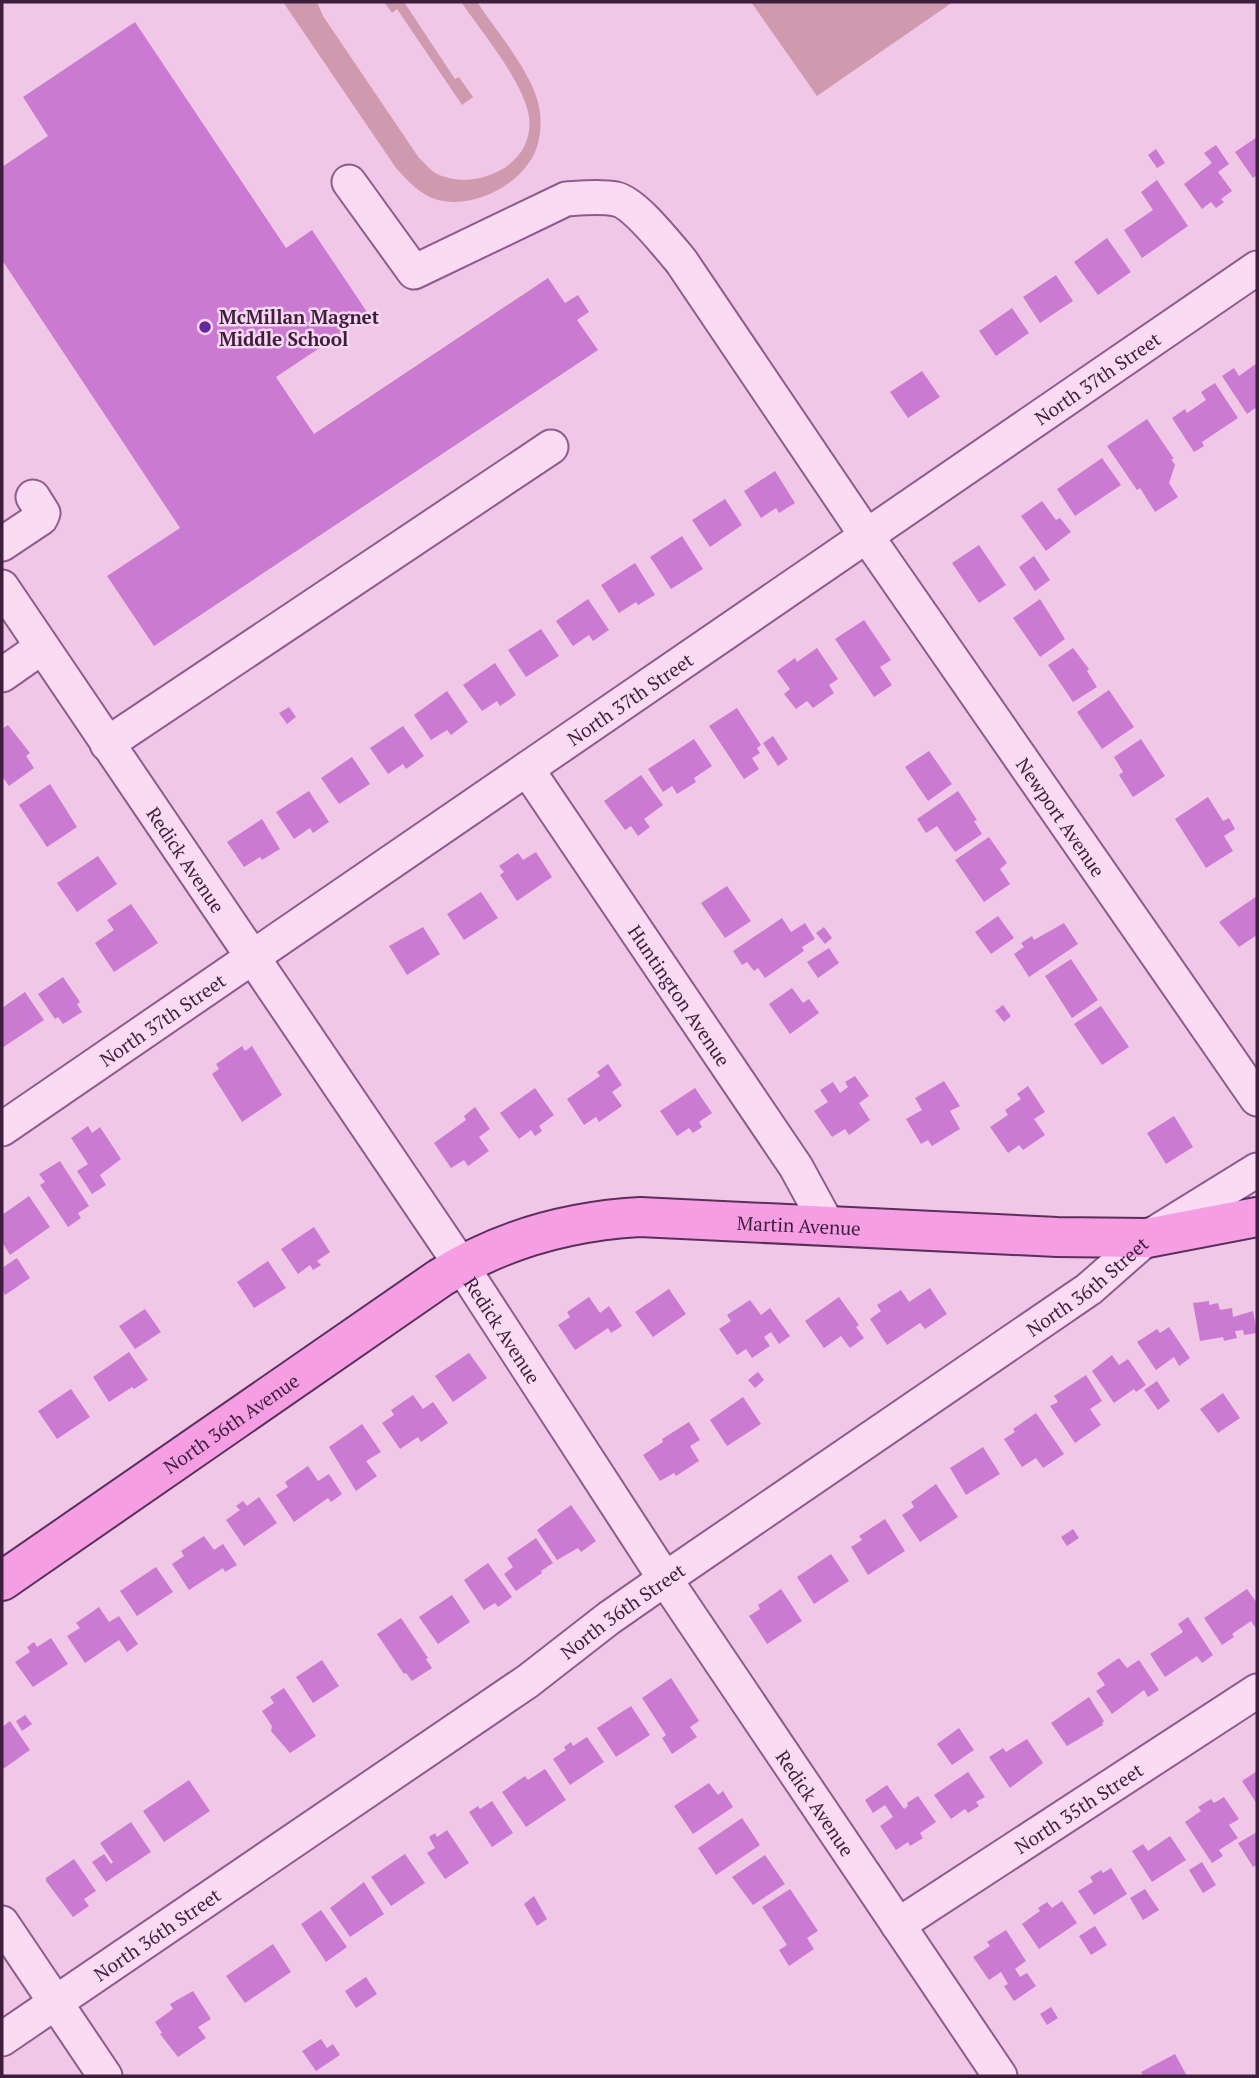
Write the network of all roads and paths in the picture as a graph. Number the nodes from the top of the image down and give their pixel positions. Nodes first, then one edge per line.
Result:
1 (349, 182) dead end
2 (1257, 268) edge
3 (551, 447) dead end
4 (33, 498) dead end
5 (866, 535) junction
6 (2, 544) edge
7 (2, 587) edge
8 (42, 648) junction
9 (2, 675) edge
10 (107, 744) junction
11 (527, 769) junction
12 (252, 957) junction
13 (1257, 1099) edge
14 (2, 1129) edge
15 (1257, 1170) edge
16 (1257, 1217) edge
17 (827, 1224) junction
18 (1147, 1238) junction
19 (461, 1265) junction
20 (665, 1579) junction
21 (2, 1581) edge
22 (1257, 1691) edge
23 (2, 1923) edge
24 (898, 1924) junction
25 (55, 2003) junction
26 (2, 2039) edge
27 (105, 2076) edge
28 (1000, 2076) edge

1 - 5 street, Newport Avenue
2 - 5 street, North 37th Street
3 - 10 street
4 - 6 street
5 - 11 street, North 37th Street
5 - 13 street, Newport Avenue
7 - 8 street, Redick Avenue
8 - 9 street
8 - 10 street, Redick Avenue
10 - 12 street, Redick Avenue
11 - 12 street, North 37th Street
11 - 17 street, Huntington Avenue
12 - 14 street, North 37th Street
12 - 19 street, Redick Avenue
15 - 18 street
16 - 18 main road, North 36th Street
17 - 18 main road, Martin Avenue
17 - 19 main road, Martin Avenue
18 - 20 street, North 36th Street
19 - 20 street, Redick Avenue
19 - 21 main road, North 36th Avenue
20 - 24 street, Redick Avenue
20 - 25 street, North 36th Street
22 - 24 street, North 35th Street
23 - 25 street
24 - 28 street, Redick Avenue
25 - 26 street, North 36th Street
25 - 27 street

